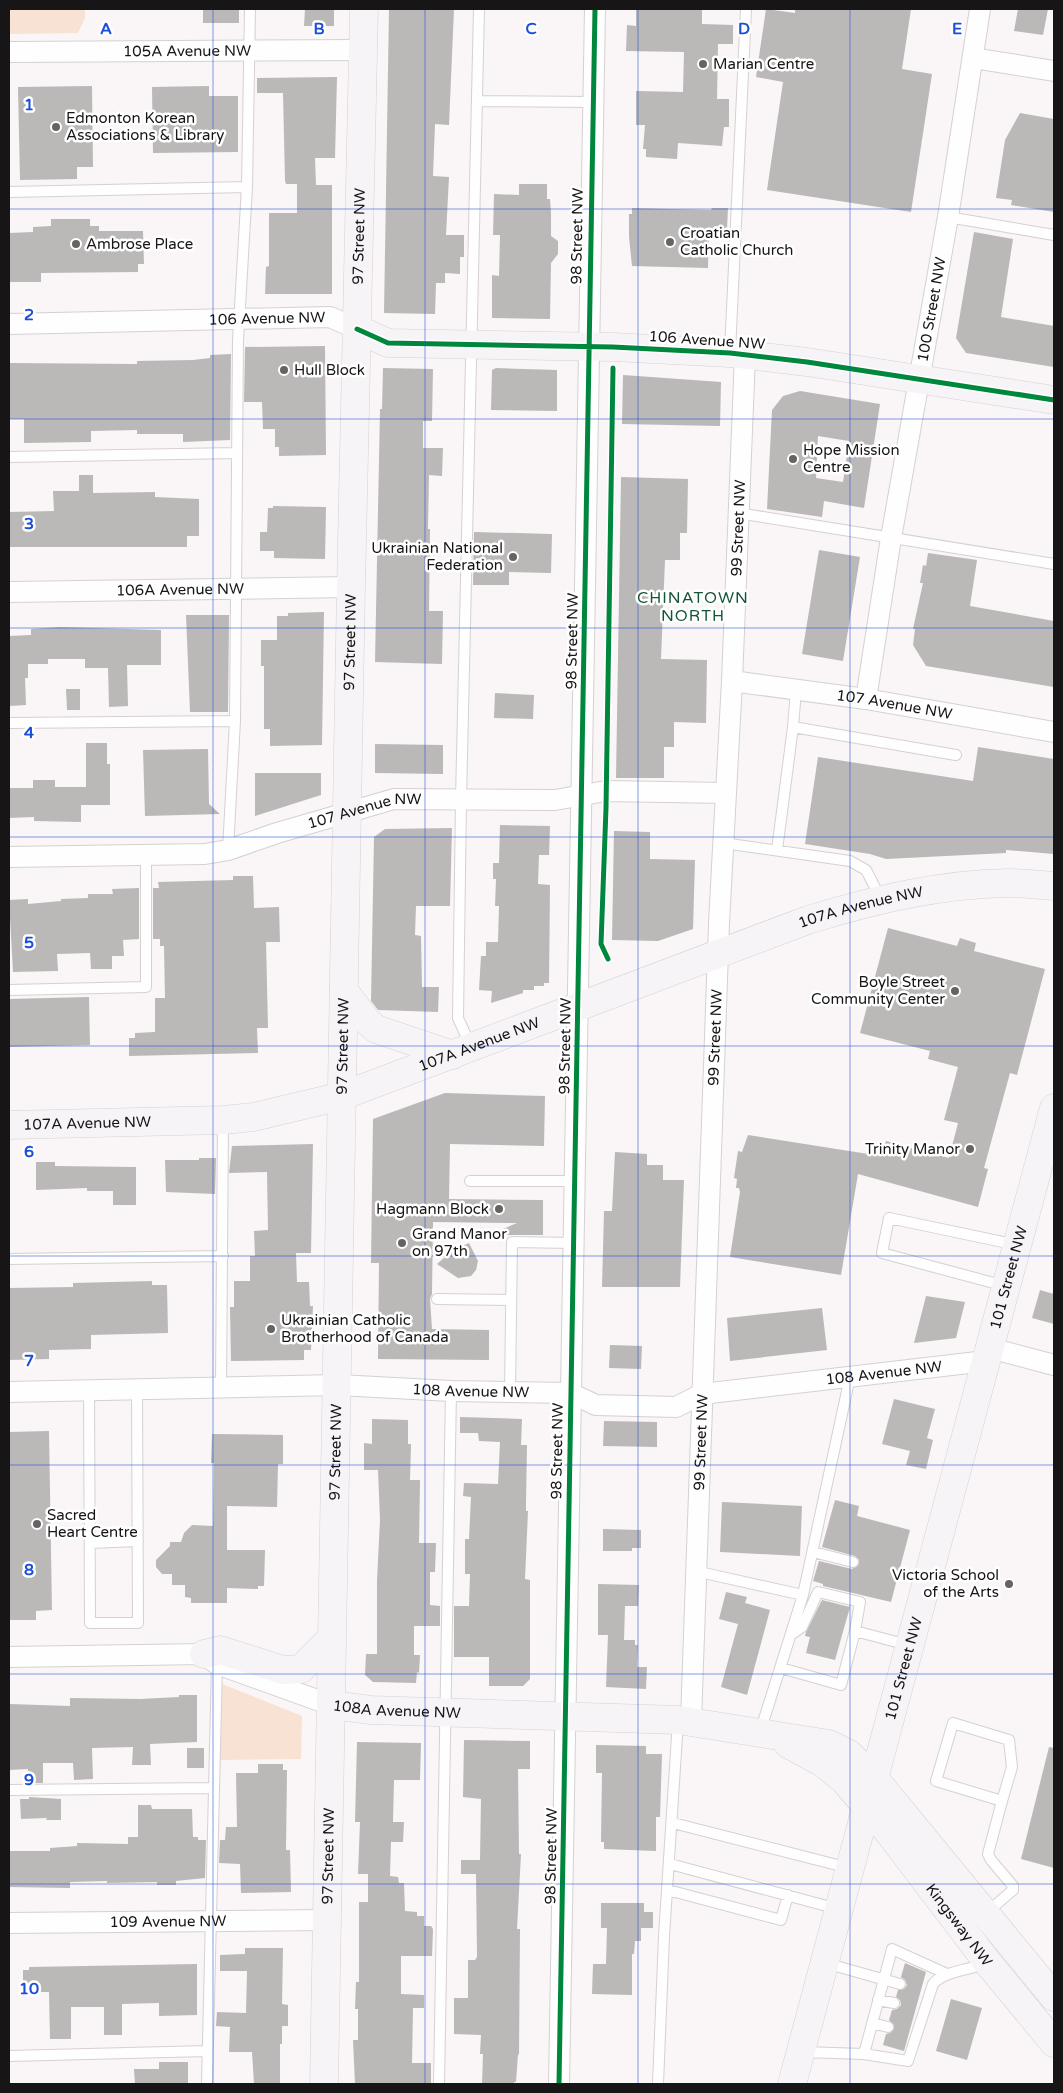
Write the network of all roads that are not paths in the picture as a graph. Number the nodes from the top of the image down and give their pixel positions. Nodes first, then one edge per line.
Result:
1 (250, 9) edge
2 (364, 9) edge
3 (479, 9) edge
4 (595, 9) edge
5 (746, 9) edge
6 (980, 9) edge
7 (250, 50) junction
8 (363, 50) junction
9 (9, 52) edge
10 (973, 58) junction
11 (1054, 71) edge
12 (477, 101) junction
13 (592, 102) junction
14 (247, 187) junction
15 (9, 192) edge
16 (948, 218) junction
17 (1054, 235) edge
18 (240, 318) junction
19 (9, 324) edge
20 (358, 329) junction
21 (472, 344) junction
22 (589, 347) junction
23 (737, 354) junction
24 (918, 378) junction
25 (1054, 400) edge
26 (237, 453) junction
27 (9, 457) edge
28 (738, 513) junction
29 (891, 538) junction
30 (1054, 564) edge
31 (351, 587) junction
32 (235, 588) junction
33 (9, 592) edge
34 (732, 681) junction
35 (796, 690) junction
36 (866, 699) junction
37 (235, 721) junction
38 (9, 723) edge
39 (793, 727) junction
40 (1054, 732) edge
41 (956, 754) dead end
42 (726, 793) junction
43 (581, 795) junction
44 (461, 800) junction
45 (348, 812) junction
46 (723, 843) junction
47 (228, 850) junction
48 (777, 850) junction
49 (146, 855) junction
50 (9, 857) edge
51 (1054, 886) edge
52 (881, 900) junction
53 (717, 956) junction
54 (9, 990) edge
55 (344, 991) junction
56 (578, 1008) junction
57 (462, 1051) junction
58 (342, 1096) junction
59 (1054, 1108) edge
60 (223, 1120) junction
61 (9, 1125) edge
62 (470, 1180) dead end
63 (575, 1181) junction
64 (574, 1243) junction
65 (1018, 1245) junction
66 (223, 1256) junction
67 (9, 1259) edge
68 (1006, 1286) junction
69 (437, 1299) dead end
70 (511, 1300) junction
71 (988, 1354) junction
72 (1054, 1366) edge
73 (850, 1376) junction
74 (338, 1385) junction
75 (221, 1387) junction
76 (137, 1388) junction
77 (89, 1389) junction
78 (451, 1391) junction
79 (9, 1392) edge
80 (510, 1392) junction
81 (570, 1393) junction
82 (702, 1394) junction
83 (138, 1541) junction
84 (90, 1543) junction
85 (813, 1552) junction
86 (853, 1562) dead end
87 (696, 1571) junction
88 (803, 1595) junction
89 (856, 1631) junction
90 (792, 1634) junction
91 (331, 1639) junction
92 (909, 1645) junction
93 (9, 1657) edge
94 (210, 1659) junction
95 (781, 1668) junction
96 (330, 1705) junction
97 (446, 1712) junction
98 (566, 1714) junction
99 (685, 1720) junction
100 (762, 1732) junction
101 (874, 1778) junction
102 (213, 1788) junction
103 (9, 1790) edge
104 (1002, 1801) junction
105 (866, 1806) junction
106 (673, 1823) junction
107 (670, 1864) junction
108 (850, 1868) junction
109 (668, 1890) junction
110 (788, 1896) junction
111 (839, 1909) junction
112 (985, 1914) junction
113 (327, 1920) junction
114 (211, 1921) junction
115 (9, 1923) edge
116 (824, 1963) junction
117 (988, 1963) junction
118 (947, 1974) junction
119 (884, 1980) junction
120 (900, 1984) dead end
121 (1054, 1998) edge
122 (878, 2000) junction
123 (894, 2003) dead end
124 (872, 2023) junction
125 (888, 2027) dead end
126 (1054, 2043) edge
127 (207, 2051) junction
128 (800, 2052) junction
129 (864, 2054) junction
130 (9, 2056) edge
131 (207, 2084) edge
132 (324, 2084) edge
133 (439, 2084) edge
134 (559, 2084) edge
135 (658, 2084) edge
136 (792, 2084) edge

1 - 7 lane
2 - 8 main road, 97 Street NW
3 - 12 lane
4 - 13 street, 98 Street NW
5 - 23 lane
6 - 10 street, 100 Street NW
7 - 8 street, 105A Avenue NW
7 - 9 street, 105A Avenue NW
7 - 14 lane
8 - 20 main road, 97 Street NW
10 - 11 street
10 - 16 street, 100 Street NW
12 - 13 lane
12 - 21 lane
13 - 22 street, 98 Street NW
14 - 15 lane
14 - 18 lane
16 - 17 lane
16 - 24 street, 100 Street NW
18 - 19 street, 106 Avenue NW
18 - 20 street, 106 Avenue NW
18 - 26 lane
20 - 21 main road, 106 Avenue NW
20 - 31 main road, 97 Street NW
21 - 22 main road, 106 Avenue NW
21 - 44 lane
22 - 23 main road, 106 Avenue NW
22 - 43 street, 98 Street NW
23 - 24 main road, 106 Avenue NW
23 - 28 street, 99 Street NW
24 - 25 main road, 106 Avenue NW
24 - 29 street, 100 Street NW
26 - 27 lane
26 - 32 lane
28 - 29 lane
28 - 34 street, 99 Street NW
29 - 30 lane
29 - 36 street, 100 Street NW
31 - 32 street, 106A Avenue NW
31 - 45 main road, 97 Street NW
32 - 33 street, 106A Avenue NW
32 - 37 lane
34 - 35 street, 107 Avenue NW
34 - 42 street, 99 Street NW
35 - 36 street, 107 Avenue NW
35 - 39 lane
36 - 40 street, 107 Avenue NW
37 - 38 lane
37 - 47 lane
39 - 41 lane
39 - 48 lane
42 - 43 street, 107 Avenue NW
42 - 46 street, 99 Street NW
43 - 44 street, 107 Avenue NW
43 - 56 street, 98 Street NW
44 - 45 street, 107 Avenue NW
44 - 57 lane
45 - 47 street, 107 Avenue NW
45 - 55 main road, 97 Street NW
46 - 48 lane
46 - 53 street, 99 Street NW
47 - 49 street, 107 Avenue NW
48 - 52 lane
49 - 50 street, 107 Avenue NW
49 - 54 lane
51 - 52 main road, 107A Avenue NW
52 - 53 main road, 107A Avenue NW
53 - 56 main road, 107A Avenue NW
53 - 82 street, 99 Street NW
55 - 57 main road
55 - 58 main road, 97 Street NW
56 - 57 main road, 107A Avenue NW
56 - 63 street, 98 Street NW
57 - 58 main road, 107A Avenue NW
58 - 60 main road, 107A Avenue NW
58 - 74 main road, 97 Street NW
59 - 65 main road, 101 Street NW
60 - 61 main road, 107A Avenue NW
60 - 66 lane
62 - 63 lane
63 - 64 street, 98 Street NW
64 - 70 lane
64 - 81 street, 98 Street NW
65 - 68 main road, 101 Street NW
65 - 68 lane
66 - 67 lane
66 - 75 lane
68 - 71 main road, 101 Street NW
69 - 70 lane
70 - 80 lane
71 - 72 street, 108 Avenue NW
71 - 73 street, 108 Avenue NW
71 - 92 main road, 101 Street NW
73 - 82 street, 108 Avenue NW
73 - 85 lane
74 - 75 street, 108 Avenue NW
74 - 78 street, 108 Avenue NW
74 - 91 main road, 97 Street NW
75 - 76 street, 108 Avenue NW
76 - 77 street, 108 Avenue NW
76 - 83 lane
77 - 79 street, 108 Avenue NW
77 - 84 lane
78 - 80 street, 108 Avenue NW
78 - 97 lane
80 - 81 street, 108 Avenue NW
81 - 82 street, 108 Avenue NW
81 - 98 street, 98 Street NW
82 - 87 street, 99 Street NW
83 - 84 lane
83 - 84 lane
85 - 86 lane
85 - 88 lane
87 - 88 lane
87 - 99 street, 99 Street NW
88 - 90 lane
89 - 90 lane
89 - 92 lane
89 - 95 lane
90 - 95 lane
91 - 94 main road
91 - 96 main road, 97 Street NW
92 - 101 main road, 101 Street NW
93 - 94 street, 108A Avenue NW
94 - 96 street, 108A Avenue NW
94 - 102 lane
95 - 100 lane
96 - 97 main road, 108A Avenue NW
96 - 113 main road, 97 Street NW
97 - 98 main road, 108A Avenue NW
97 - 133 lane
98 - 99 main road, 108A Avenue NW
98 - 134 street, 98 Street NW
99 - 100 main road, 108A Avenue NW
99 - 106 lane
100 - 101 main road, 108A Avenue NW
100 - 105 main road, 108A Avenue NW
101 - 105 main road, 101 Street NW
101 - 112 main road, Kingsway NW
102 - 103 lane
102 - 114 lane
104 - 104 lane
104 - 112 lane
105 - 108 main road, 101 Street NW
105 - 117 main road, Kingsway NW
106 - 107 lane
106 - 108 lane
107 - 109 lane
107 - 110 lane
108 - 111 main road, 101 Street NW
109 - 110 lane
109 - 135 lane
110 - 111 lane
111 - 116 main road, 101 Street NW
112 - 121 main road, Kingsway NW
113 - 114 street, 109 Avenue NW
113 - 132 main road, 97 Street NW
114 - 115 street, 109 Avenue NW
114 - 127 lane
116 - 119 lane
116 - 128 main road, 101 Street NW
117 - 118 lane
117 - 126 main road, Kingsway NW
118 - 119 lane
118 - 129 lane
119 - 120 lane
119 - 122 lane
122 - 123 lane
122 - 124 lane
124 - 125 lane
124 - 129 lane
127 - 130 lane
127 - 131 lane
128 - 129 lane
128 - 136 main road, 101 Street NW

